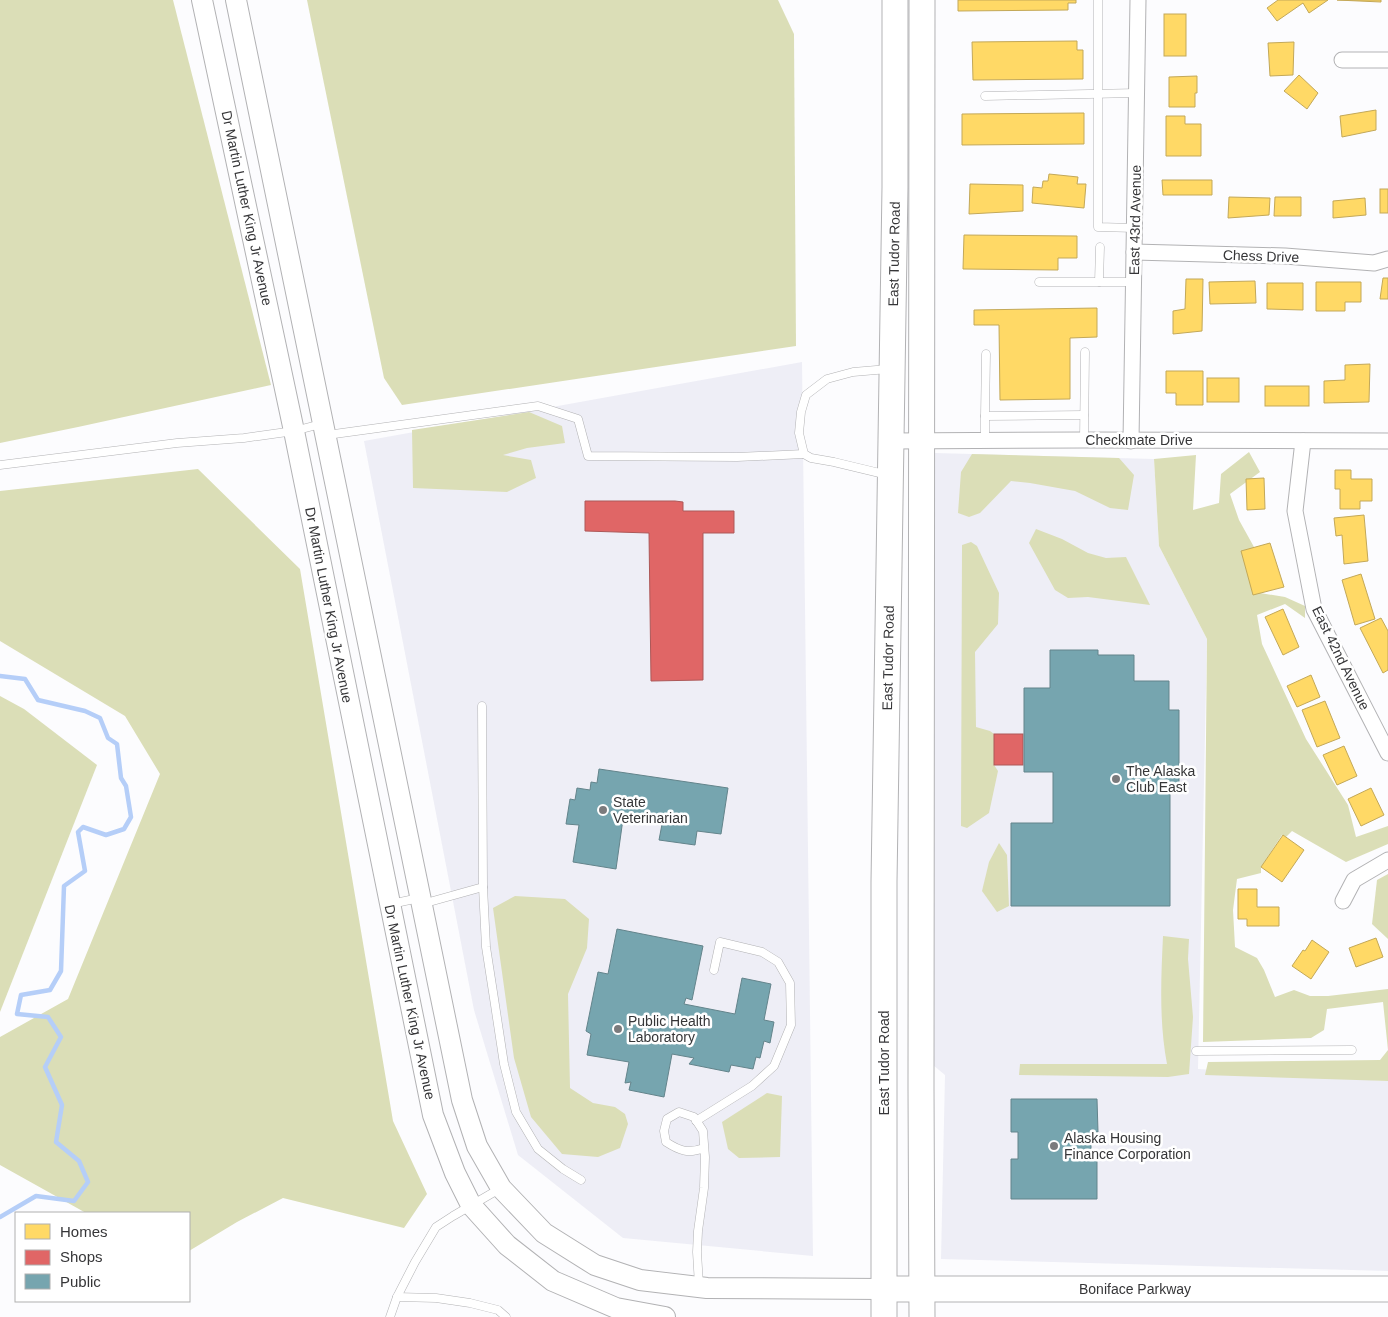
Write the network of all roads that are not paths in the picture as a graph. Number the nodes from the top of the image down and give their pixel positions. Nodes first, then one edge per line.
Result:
1 (202, 0) edge
2 (236, 0) edge
3 (895, 0) edge
4 (922, 0) edge
5 (1098, 0) edge
6 (1138, 0) edge
7 (1342, 60) dead end
8 (1388, 60) edge
9 (1137, 93) junction
10 (1098, 94) junction
11 (985, 96) dead end
12 (1135, 228) junction
13 (1100, 247) dead end
14 (1134, 252) junction
15 (1388, 259) edge
16 (1039, 282) dead end
17 (1100, 282) junction
18 (1134, 282) junction
19 (1085, 352) dead end
20 (986, 354) dead end
21 (892, 369) junction
22 (985, 416) junction
23 (1084, 416) junction
24 (324, 430) junction
25 (294, 431) junction
26 (1084, 440) junction
27 (891, 441) junction
28 (921, 441) junction
29 (985, 441) junction
30 (1131, 441) junction
31 (1303, 441) junction
32 (1388, 441) edge
33 (804, 454) junction
34 (0, 465) edge
35 (891, 476) junction
36 (482, 706) dead end
37 (1388, 753) edge
38 (1388, 860) edge
39 (483, 887) junction
40 (421, 901) junction
41 (1344, 901) dead end
42 (389, 904) junction
43 (714, 970) dead end
44 (1352, 1050) dead end
45 (1196, 1051) dead end
46 (696, 1121) junction
47 (704, 1148) junction
48 (581, 1180) dead end
49 (501, 1188) junction
50 (471, 1205) junction
51 (699, 1287) junction
52 (883, 1289) junction
53 (1388, 1289) edge
54 (922, 1290) junction
55 (397, 1296) junction
56 (390, 1317) edge
57 (506, 1317) edge
58 (665, 1317) edge
59 (884, 1317) edge
60 (922, 1317) edge

1 - 25 street, Dr Martin Luther King Jr Avenue
2 - 24 street
3 - 21 main road, East Tudor Road
4 - 28 main road, East Tudor Road
5 - 10 lane
6 - 9 street, East 43rd Avenue
7 - 8 street
9 - 10 lane
9 - 12 street, East 43rd Avenue
10 - 11 lane
10 - 12 lane
12 - 14 street, East 43rd Avenue
13 - 17 lane
14 - 15 street, Chess Drive
14 - 18 street, East 43rd Avenue
16 - 17 lane
17 - 18 lane
18 - 30 street, East 43rd Avenue
19 - 23 lane
20 - 22 lane
21 - 27 main road, East Tudor Road
21 - 33 lane
22 - 23 lane
22 - 29 lane
23 - 26 lane
24 - 25 lane
24 - 33 lane
24 - 40 street
25 - 34 lane
25 - 42 street, Dr Martin Luther King Jr Avenue
26 - 29 street, Checkmate Drive
26 - 30 street, Checkmate Drive
27 - 28 street, Checkmate Drive
27 - 35 main road, East Tudor Road
28 - 29 street, Checkmate Drive
28 - 54 main road, East Tudor Road
30 - 31 street, Checkmate Drive
31 - 32 street, Checkmate Drive
31 - 37 street, East 42nd Avenue
33 - 35 lane
35 - 52 main road, East Tudor Road
36 - 39 lane
38 - 41 street
39 - 40 lane
39 - 48 lane
40 - 42 lane
40 - 49 street
42 - 50 street, Dr Martin Luther King Jr Avenue
43 - 46 lane
44 - 45 lane
46 - 47 lane
46 - 47 lane
47 - 51 lane
49 - 50 lane
49 - 51 street
50 - 55 lane
50 - 58 street, Dr Martin Luther King Jr Avenue
51 - 52 street
52 - 54 main road, Boniface Parkway
52 - 59 main road, East Tudor Road
53 - 54 main road, Boniface Parkway
54 - 60 main road, East Tudor Road
55 - 56 lane
55 - 57 lane

